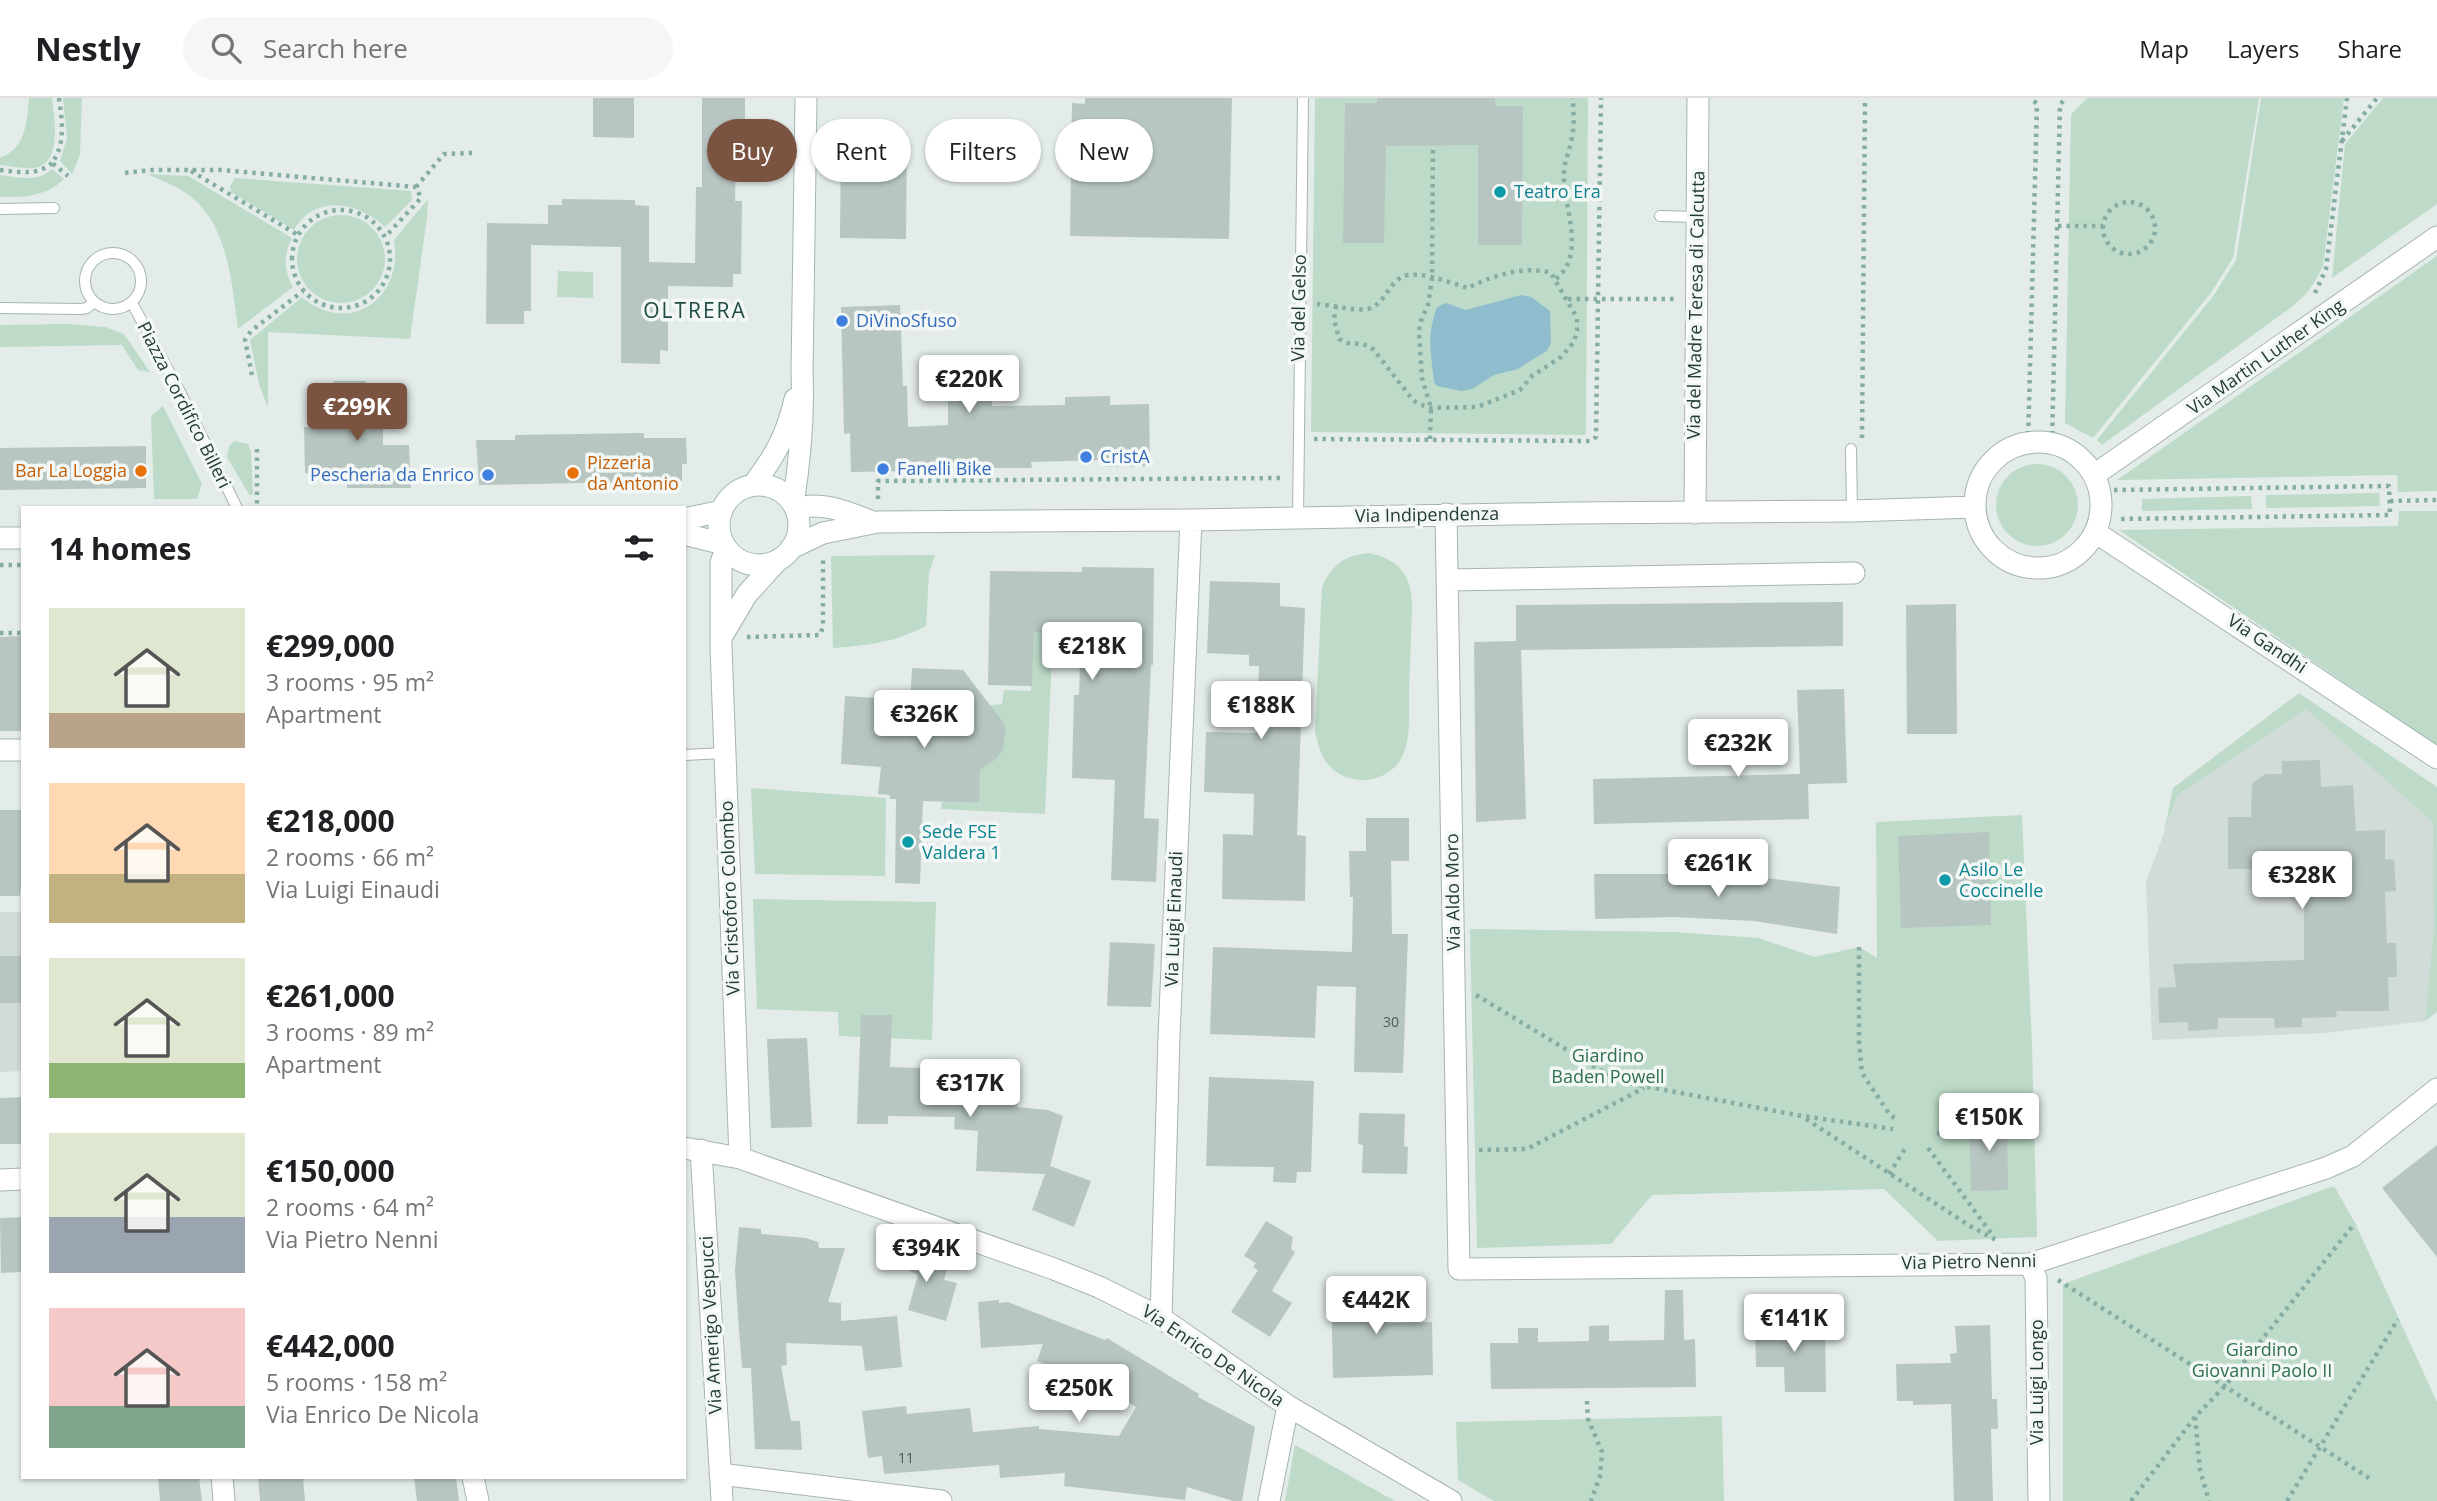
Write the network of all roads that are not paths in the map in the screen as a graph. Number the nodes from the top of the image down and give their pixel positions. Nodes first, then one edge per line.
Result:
1 (806, 98) edge
2 (1303, 98) edge
3 (1698, 98) edge
4 (54, 208) dead end
5 (0, 209) edge
6 (1660, 216) dead end
7 (1696, 217) junction
8 (2437, 237) edge
9 (94, 302) junction
10 (132, 303) junction
11 (0, 308) edge
12 (802, 373) junction
13 (1856, 449) road end
14 (2097, 482) junction
15 (753, 485) junction
16 (235, 506) edge
17 (795, 507) junction
18 (1975, 507) junction
19 (722, 511) junction
20 (1852, 511) junction
21 (1695, 513) junction
22 (1447, 514) junction
23 (1298, 518) junction
24 (686, 519) edge
25 (1191, 520) junction
26 (875, 522) junction
27 (2097, 526) junction
28 (686, 535) edge
29 (0, 538) edge
30 (21, 538) edge
31 (725, 546) junction
32 (785, 554) junction
33 (1854, 573) dead end
34 (1447, 580) junction
35 (721, 638) junction
36 (0, 750) edge
37 (21, 750) edge
38 (725, 753) junction
39 (686, 755) edge
40 (2437, 758) edge
41 (2437, 1089) edge
42 (693, 1149) edge
43 (740, 1158) junction
44 (21, 1179) edge
45 (0, 1180) edge
46 (2031, 1264) junction
47 (1460, 1269) joint
48 (1161, 1318) junction
49 (1288, 1406) junction
50 (720, 1474) junction
51 (222, 1479) edge
52 (473, 1479) edge
53 (225, 1501) edge
54 (478, 1501) edge
55 (722, 1501) edge
56 (941, 1501) edge
57 (1269, 1501) edge
58 (1451, 1501) edge
59 (2039, 1501) edge

1 - 12 street
2 - 23 lane, Via del Gelso
3 - 7 street, Via del Madre Teresa di Calcutta
4 - 5 lane
6 - 7 lane
7 - 21 street, Via del Madre Teresa di Calcutta
8 - 14 street, Via Martin Luther King
9 - 10 lane
9 - 10 lane
9 - 11 lane
10 - 16 lane, Piazza Cordifico Billeri
12 - 15 street
12 - 17 street
13 - 20 lane
14 - 18 street
14 - 27 street
15 - 17 street
15 - 19 street
17 - 26 street, Via Indipendenza
17 - 32 street
18 - 20 street, Via Indipendenza
18 - 27 street
19 - 24 street
19 - 31 street
20 - 21 street, Via Indipendenza
21 - 22 street, Via Indipendenza
22 - 23 street, Via Indipendenza
22 - 34 street, Via Aldo Moro
23 - 25 street, Via Indipendenza
25 - 26 street, Via Indipendenza
25 - 48 street, Via Luigi Einaudi
26 - 32 street, Via Indipendenza
27 - 40 street, Via Gandhi
28 - 31 street
29 - 30 street
31 - 32 street
31 - 35 street, Via Cristoforo Colombo
32 - 35 street
33 - 34 street
34 - 47 street, Via Aldo Moro
35 - 38 street, Via Cristoforo Colombo
36 - 37 street
38 - 39 lane
38 - 43 street, Via Cristoforo Colombo
41 - 46 street, Via Pietro Nenni
42 - 43 street, Via Enrico De Nicola
42 - 50 street, Via Amerigo Vespucci
43 - 48 street, Via Enrico De Nicola
44 - 45 street
46 - 47 street, Via Pietro Nenni
46 - 59 street, Via Luigi Longo
48 - 49 street, Via Enrico De Nicola
49 - 57 street
49 - 58 street, Via Enrico De Nicola
50 - 55 street, Via Amerigo Vespucci
50 - 56 street
51 - 53 street
52 - 54 street

